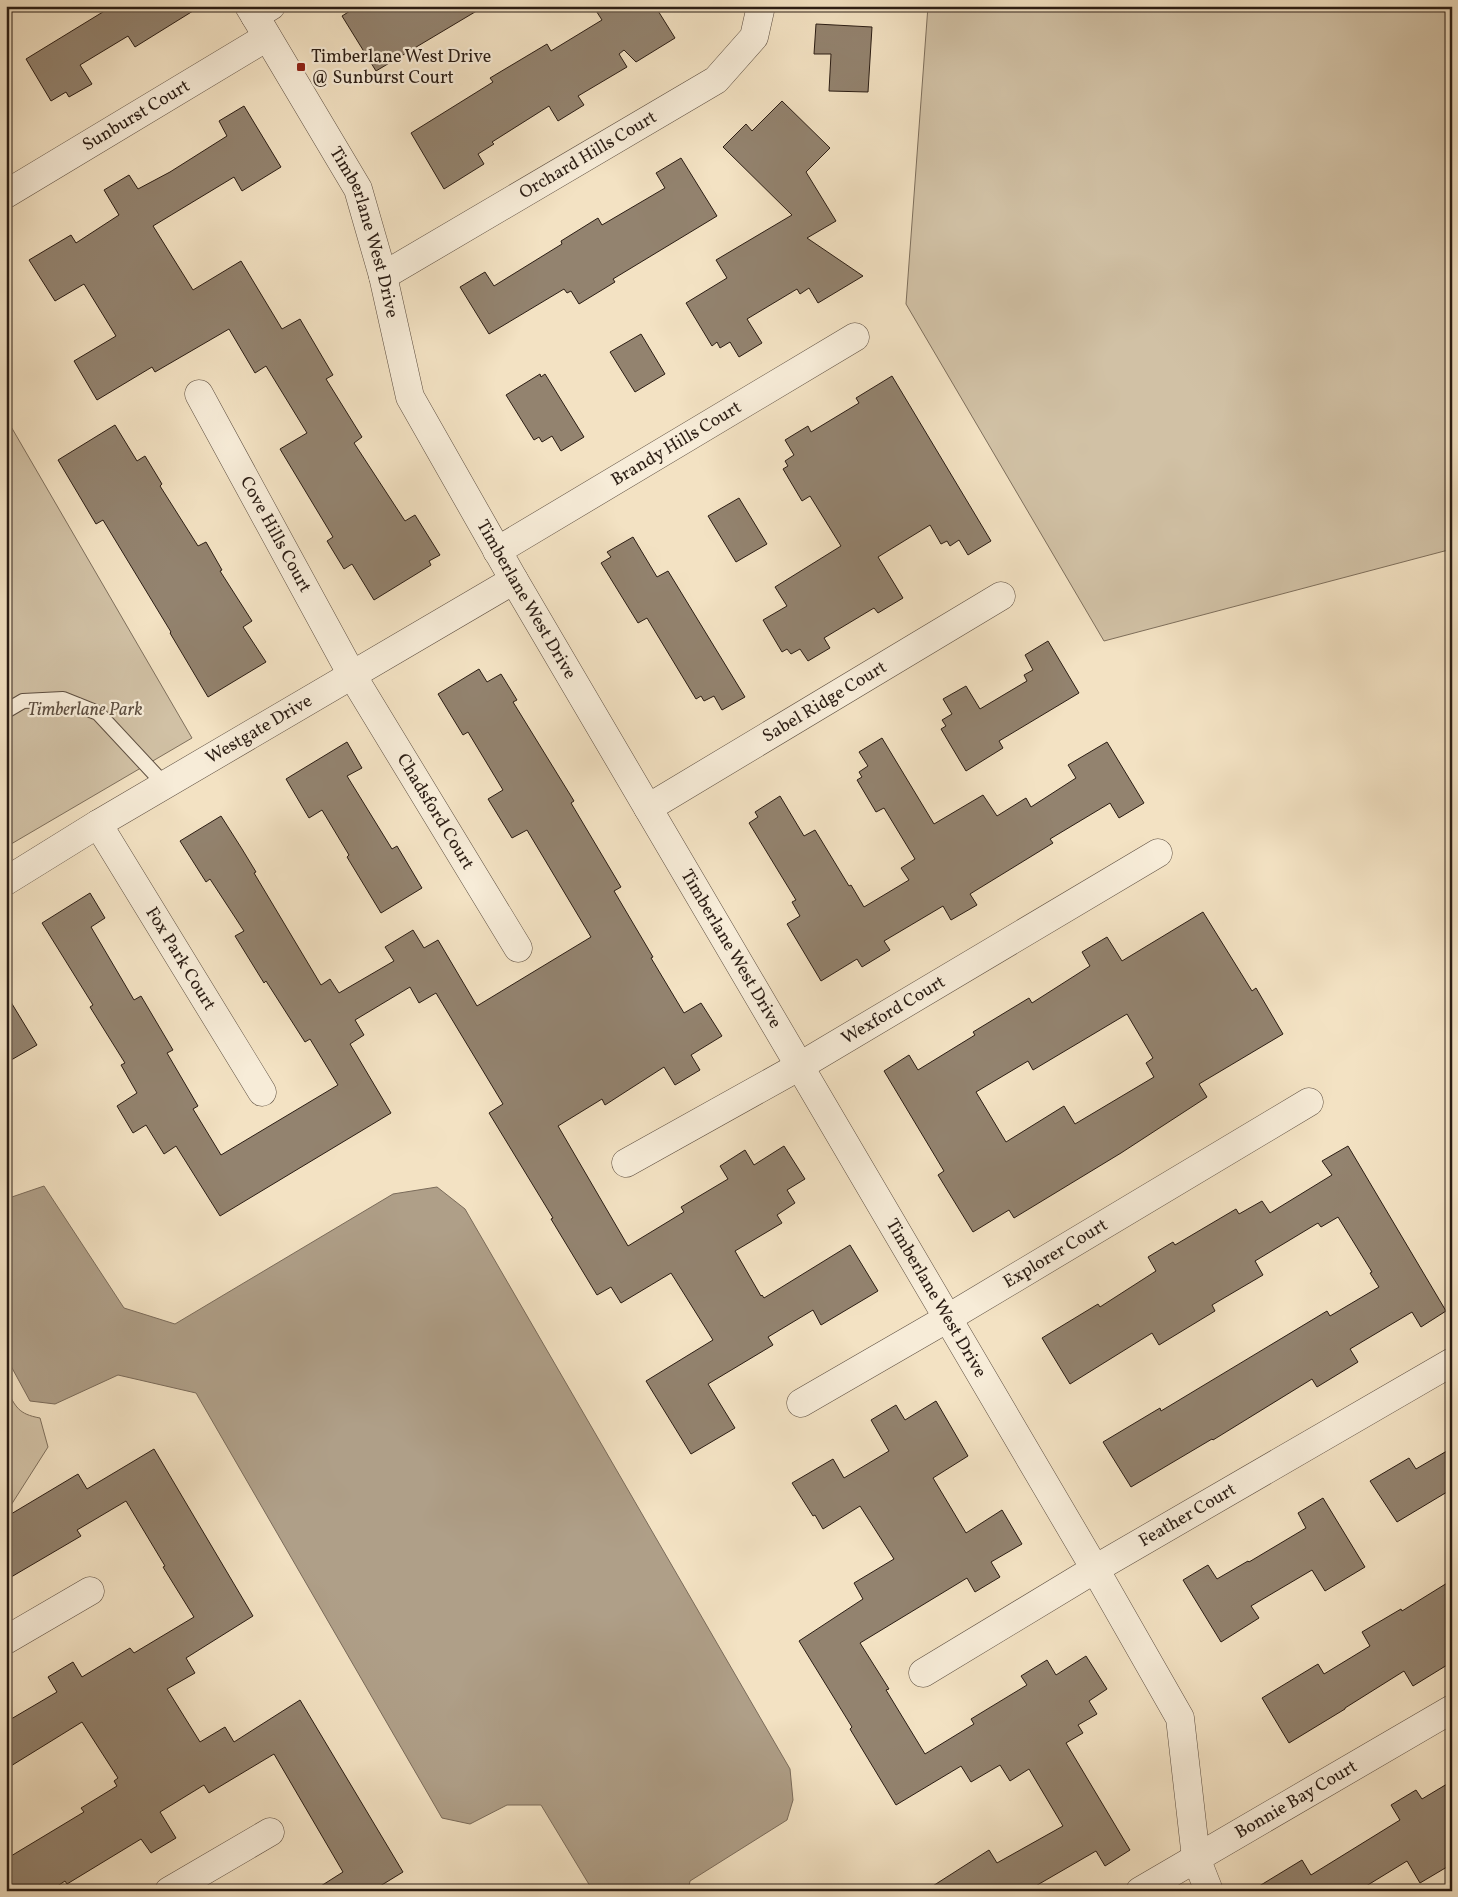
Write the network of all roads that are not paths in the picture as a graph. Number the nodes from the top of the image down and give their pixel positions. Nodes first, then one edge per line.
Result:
1 (761, 6) edge
2 (261, 16) edge
3 (6, 194) edge
4 (383, 276) junction
5 (855, 337) dead end
6 (199, 394) dead end
7 (497, 551) junction
8 (514, 580) junction
9 (1001, 596) dead end
10 (352, 675) junction
11 (6, 712) edge
12 (165, 785) junction
13 (648, 808) junction
14 (98, 824) junction
15 (1158, 854) dead end
16 (6, 881) edge
17 (518, 948) dead end
18 (800, 1066) junction
19 (262, 1092) dead end
20 (1309, 1102) dead end
21 (626, 1164) dead end
22 (948, 1318) junction
23 (1452, 1362) edge
24 (801, 1403) dead end
25 (1095, 1569) junction
26 (90, 1592) dead end
27 (6, 1640) edge
28 (923, 1673) dead end
29 (1452, 1709) edge
30 (270, 1832) dead end
31 (1196, 1858) junction
32 (169, 1891) edge
33 (1140, 1891) edge
34 (1209, 1891) edge

1 - 4 street, Orchard Hills Court
2 - 3 street, Sunburst Court
2 - 4 street, Timberlane West Drive
4 - 7 street, Timberlane West Drive
5 - 7 street, Brandy Hills Court
6 - 10 street, Cove Hills Court
7 - 8 street, Timberlane West Drive
8 - 10 street, Westgate Drive
8 - 13 street, Timberlane West Drive
9 - 13 street, Sabel Ridge Court
10 - 12 street, Westgate Drive
10 - 17 street, Chadsford Court
11 - 12 lane
12 - 14 street, Westgate Drive
13 - 18 street, Timberlane West Drive
14 - 16 street, Westgate Drive
14 - 19 street, Fox Park Court
15 - 18 street, Wexford Court
18 - 21 street, Wexford Court
18 - 22 street, Timberlane West Drive
20 - 22 street, Explorer Court
22 - 24 street, Explorer Court
22 - 25 street, Timberlane West Drive
23 - 25 street, Feather Court
25 - 28 street, Feather Court
25 - 31 street, Timberlane West Drive
26 - 27 street
29 - 31 street, Bonnie Bay Court
30 - 32 street
31 - 33 street, Bonnie Bay Court
31 - 34 street, Timberlane West Drive

